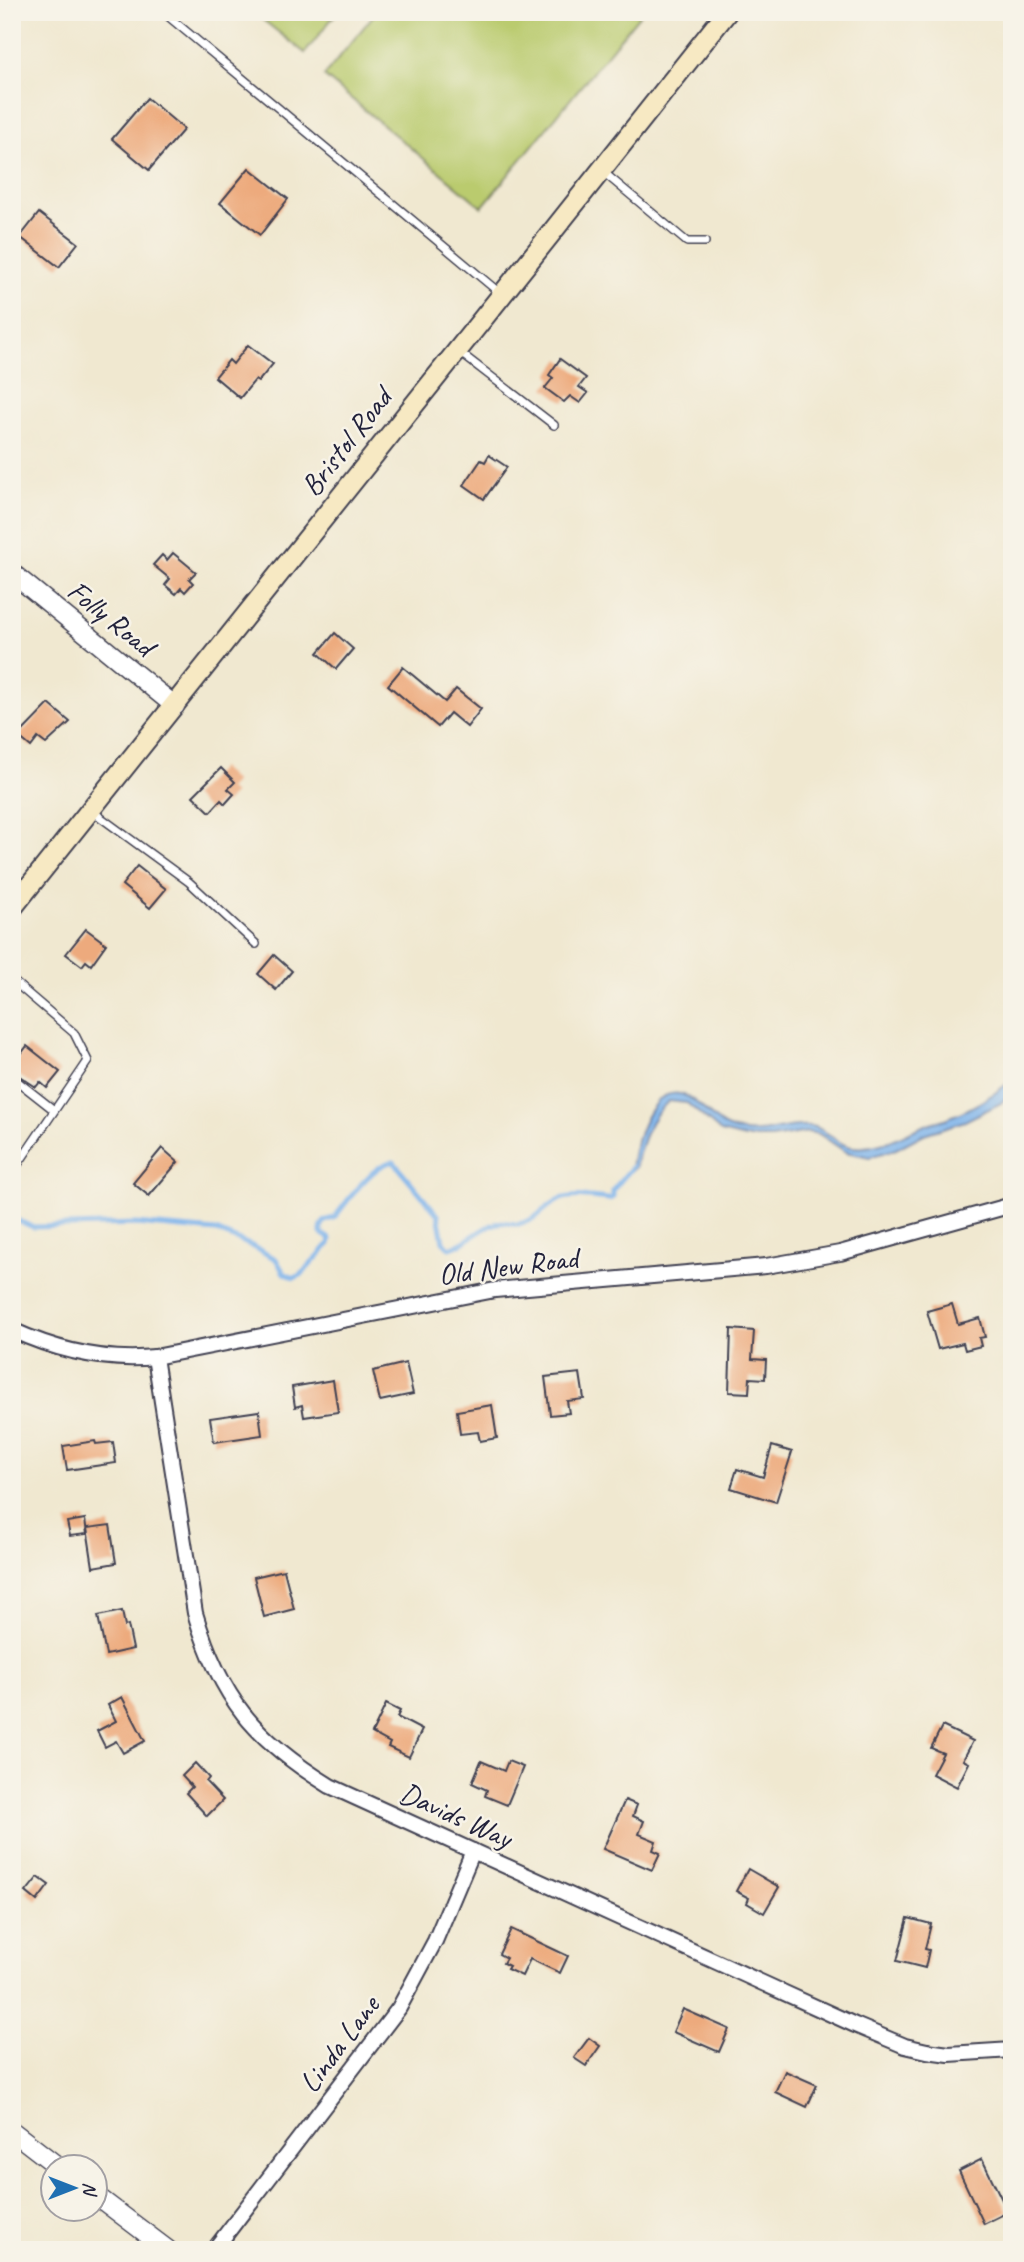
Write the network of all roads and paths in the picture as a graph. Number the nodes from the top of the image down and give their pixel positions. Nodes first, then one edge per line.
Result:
1 (163, 12) edge
2 (727, 12) edge
3 (601, 171) junction
4 (705, 242) dead end
5 (502, 295) junction
6 (457, 350) junction
7 (554, 425) dead end
8 (12, 573) edge
9 (174, 706) junction
10 (91, 810) junction
11 (12, 908) edge
12 (256, 944) dead end
13 (12, 980) edge
14 (12, 1077) edge
15 (54, 1110) junction
16 (12, 1172) edge
17 (1012, 1205) edge
18 (12, 1330) edge
19 (155, 1357) junction
20 (473, 1851) junction
21 (1012, 2050) edge
22 (12, 2131) edge
23 (42, 2154) edge
24 (108, 2205) edge
25 (168, 2250) edge
26 (214, 2250) edge

1 - 5 lane
2 - 3 main road, Bristol Road
3 - 4 lane
3 - 5 main road, Bristol Road
5 - 6 main road, Bristol Road
6 - 7 lane
6 - 9 main road, Bristol Road
8 - 9 street, Folly Road
9 - 10 main road, Bristol Road
10 - 11 main road, Bristol Road
10 - 12 lane
13 - 15 lane
14 - 15 lane
15 - 16 lane
17 - 19 street, Old New Road
18 - 19 street, Old New Road
19 - 20 street, Davids Way
20 - 21 street, Davids Way
20 - 26 street, Linda Lane
22 - 23 street
24 - 25 street

